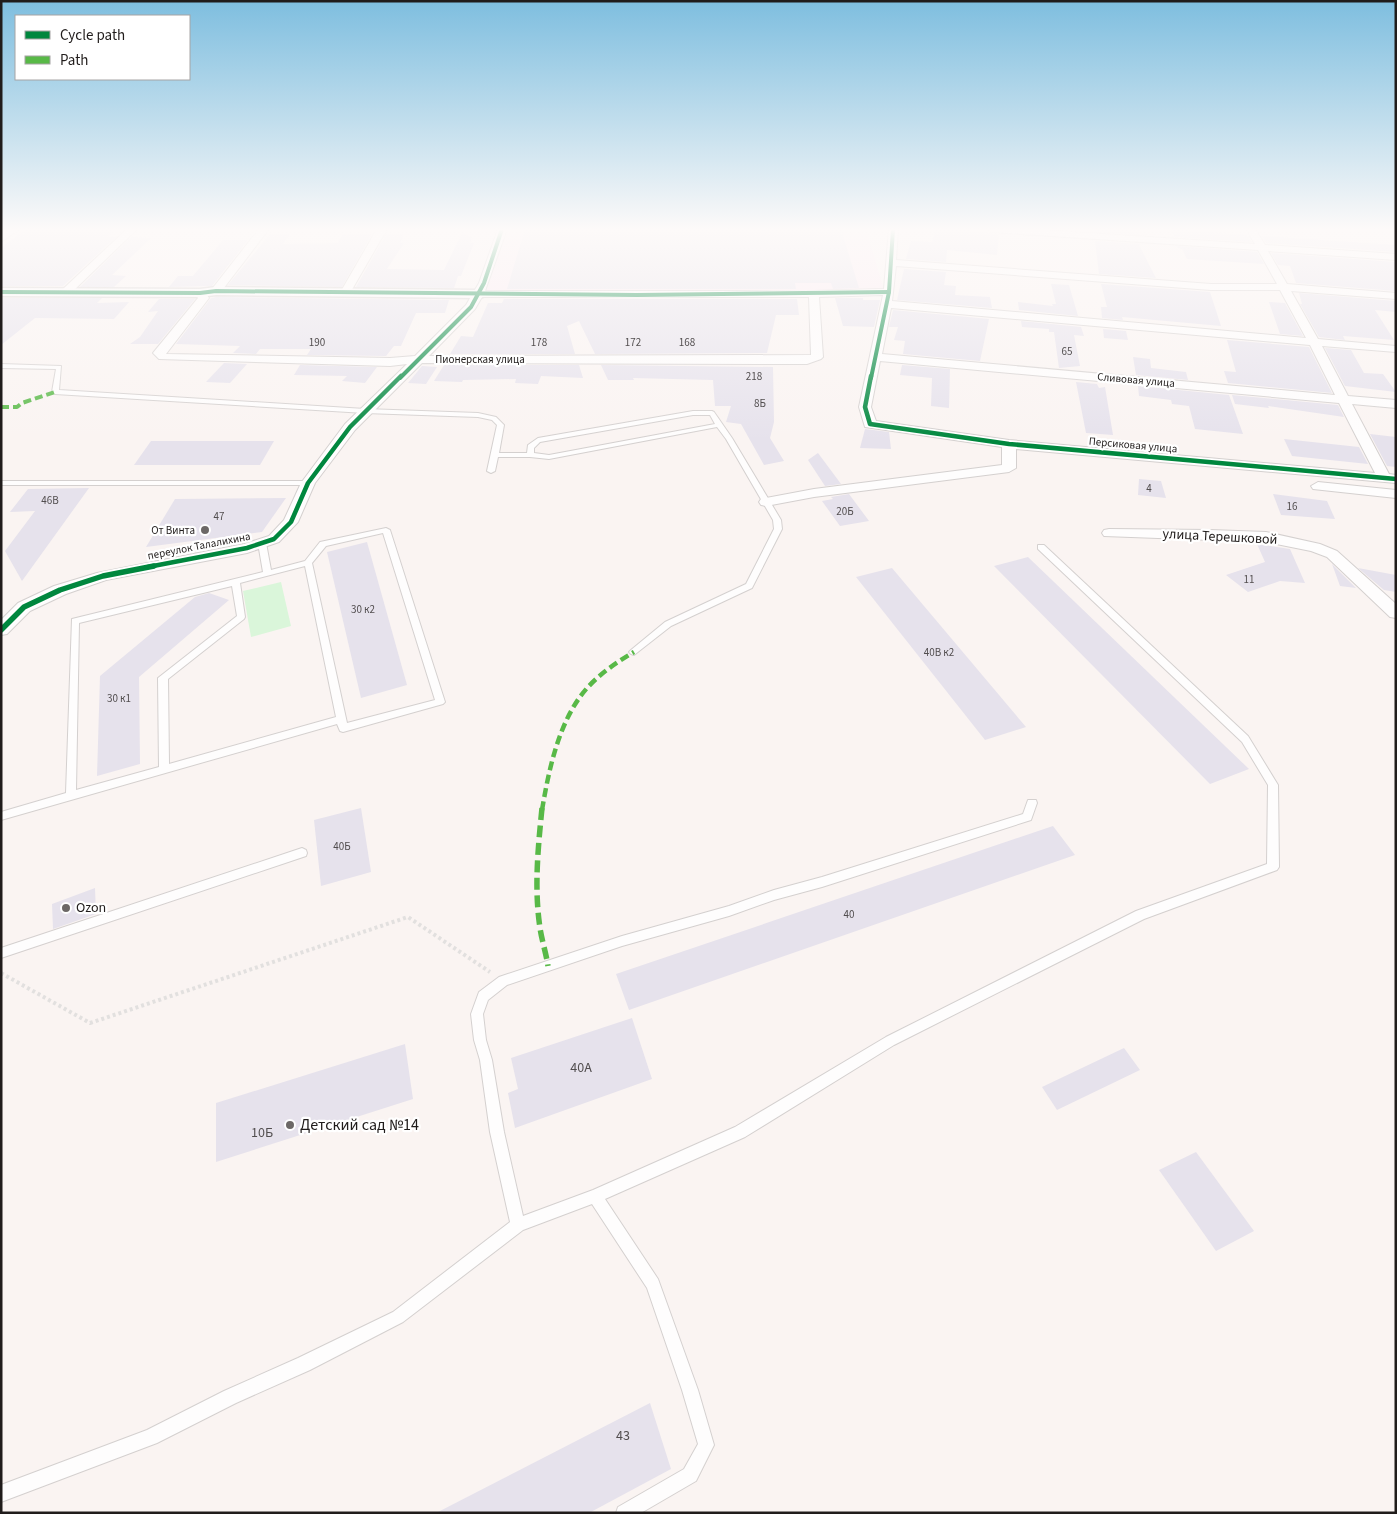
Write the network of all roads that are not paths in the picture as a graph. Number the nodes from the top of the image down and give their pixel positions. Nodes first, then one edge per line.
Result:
1 (203, 300) edge
2 (475, 300) edge
3 (814, 300) edge
4 (888, 300) edge
5 (1292, 300) edge
6 (887, 304) junction
7 (1314, 343) junction
8 (1396, 349) edge
9 (876, 356) junction
10 (419, 359) junction
11 (1, 366) edge
12 (1343, 399) junction
13 (1396, 404) edge
14 (365, 411) junction
15 (719, 425) junction
16 (1009, 444) junction
17 (496, 455) junction
18 (530, 455) junction
19 (491, 472) dead end
20 (1390, 478) edge
21 (1, 483) edge
22 (308, 483) junction
23 (1318, 486) dead end
24 (1396, 494) edge
25 (766, 502) junction
26 (1109, 533) dead end
27 (262, 543) junction
28 (1041, 547) dead end
29 (308, 563) junction
30 (267, 573) junction
31 (236, 582) junction
32 (1396, 613) edge
33 (1, 630) edge
34 (634, 652) dead end
35 (341, 719) junction
36 (164, 770) junction
37 (70, 796) junction
38 (1032, 803) dead end
39 (1, 816) edge
40 (302, 853) dead end
41 (1, 953) edge
42 (595, 1196) junction
43 (518, 1225) junction
44 (1, 1494) edge
45 (624, 1513) edge

1 - 10 street, Пионерская улица
2 - 10 street, переулок Талалихина
3 - 10 street, Пионерская улица
4 - 6 street
5 - 7 street
6 - 7 street
6 - 9 street
7 - 8 street
7 - 12 street
9 - 12 street, Сливовая улица
9 - 16 street, Персиковая улица
10 - 14 street, переулок Талалихина
11 - 14 lane
12 - 13 street, Сливовая улица
12 - 20 street
14 - 17 lane
14 - 22 street, переулок Талалихина
15 - 18 lane
15 - 18 lane
15 - 25 lane
16 - 20 street, Персиковая улица
16 - 25 street
17 - 18 lane
17 - 19 lane
21 - 22 lane
22 - 27 street, переулок Талалихина
23 - 24 street
25 - 34 lane
26 - 32 street, улица Терешковой
27 - 30 lane
27 - 33 street, переулок Талалихина
28 - 42 lane
29 - 30 lane
29 - 35 lane
29 - 35 lane
30 - 31 lane
31 - 36 lane
31 - 37 lane
35 - 36 lane
36 - 37 lane
37 - 39 lane
38 - 43 lane
40 - 41 lane
42 - 43 lane
42 - 45 lane
43 - 44 lane

